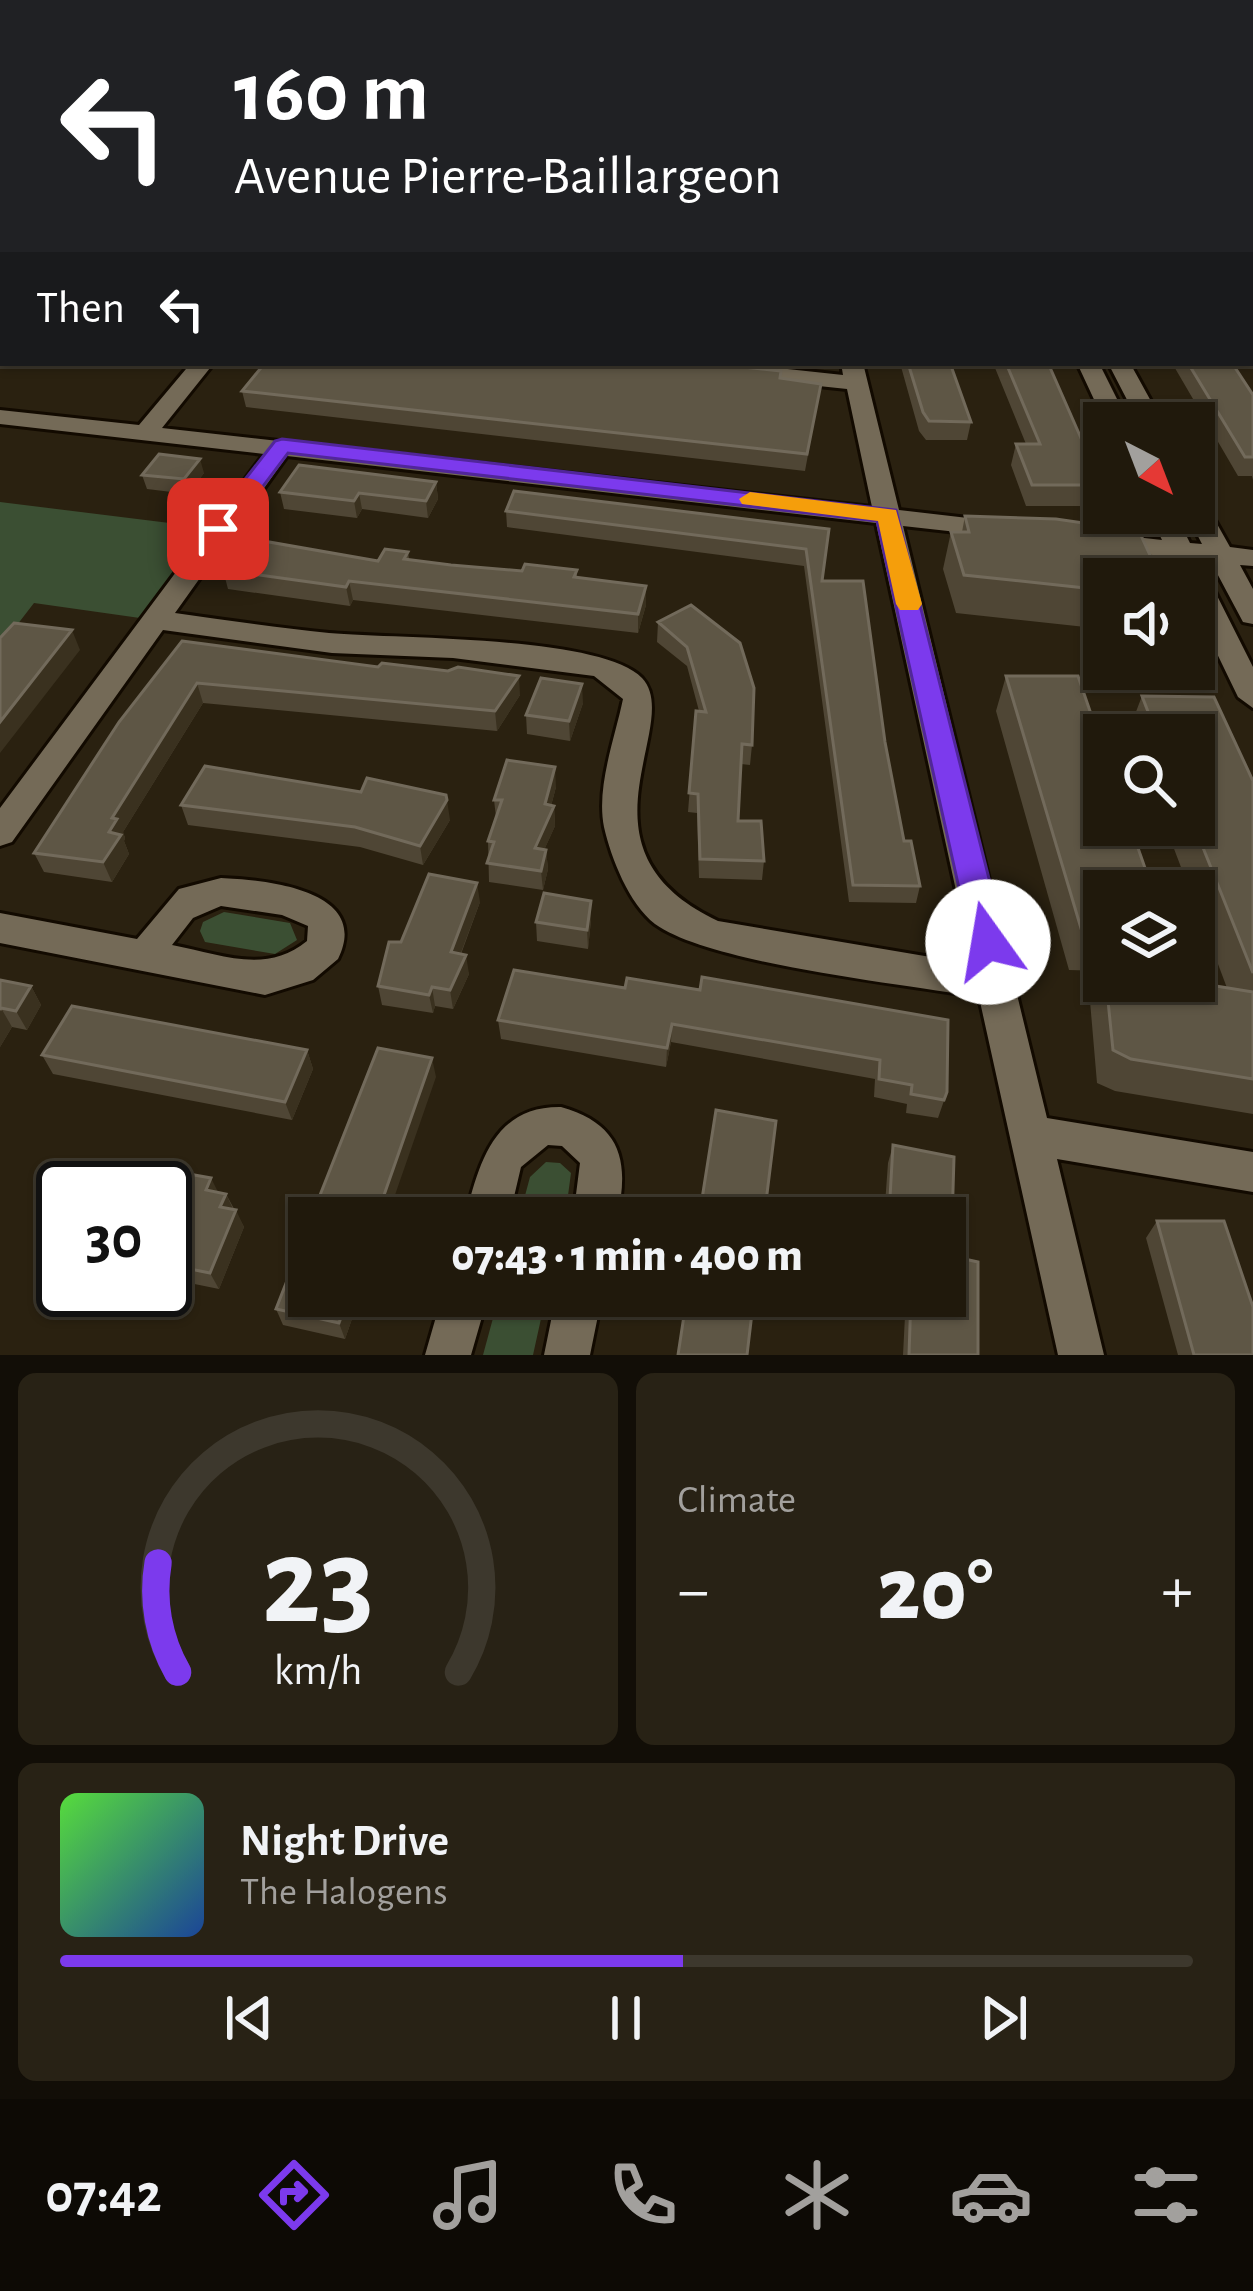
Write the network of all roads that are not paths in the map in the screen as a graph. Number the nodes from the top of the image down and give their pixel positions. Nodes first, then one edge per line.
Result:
1 (201, 366) edge
2 (726, 366) edge
3 (1089, 366) edge
4 (1121, 366) edge
5 (855, 373) edge
6 (1107, 402) edge
7 (1140, 402) edge
8 (0, 417) edge
9 (145, 434) junction
10 (282, 446) junction
11 (888, 515) junction
12 (1028, 532) edge
13 (1172, 534) edge
14 (1210, 534) edge
15 (1075, 538) edge
16 (1180, 550) junction
17 (1221, 555) junction
18 (1253, 558) edge
19 (1253, 615) edge
20 (154, 620) junction
21 (1253, 697) edge
22 (0, 833) edge
23 (0, 928) edge
24 (145, 957) dead end
25 (998, 984) junction
26 (1033, 1135) junction
27 (1253, 1172) edge
28 (494, 1197) edge
29 (597, 1197) edge
30 (459, 1317) edge
31 (575, 1317) edge
32 (448, 1355) edge
33 (567, 1355) edge
34 (1081, 1355) edge

1 - 9 street
2 - 5 street
3 - 6 street
4 - 7 street
5 - 11 street
8 - 9 street
9 - 10 street
10 - 11 street
10 - 20 street
11 - 12 street
11 - 25 street
13 - 16 street
14 - 17 street
15 - 16 street
16 - 17 street
16 - 21 street
17 - 18 street
17 - 19 street
20 - 22 street
20 - 25 street
23 - 24 street
25 - 26 street
26 - 27 street
26 - 34 street
28 - 29 street
30 - 32 street
31 - 33 street

